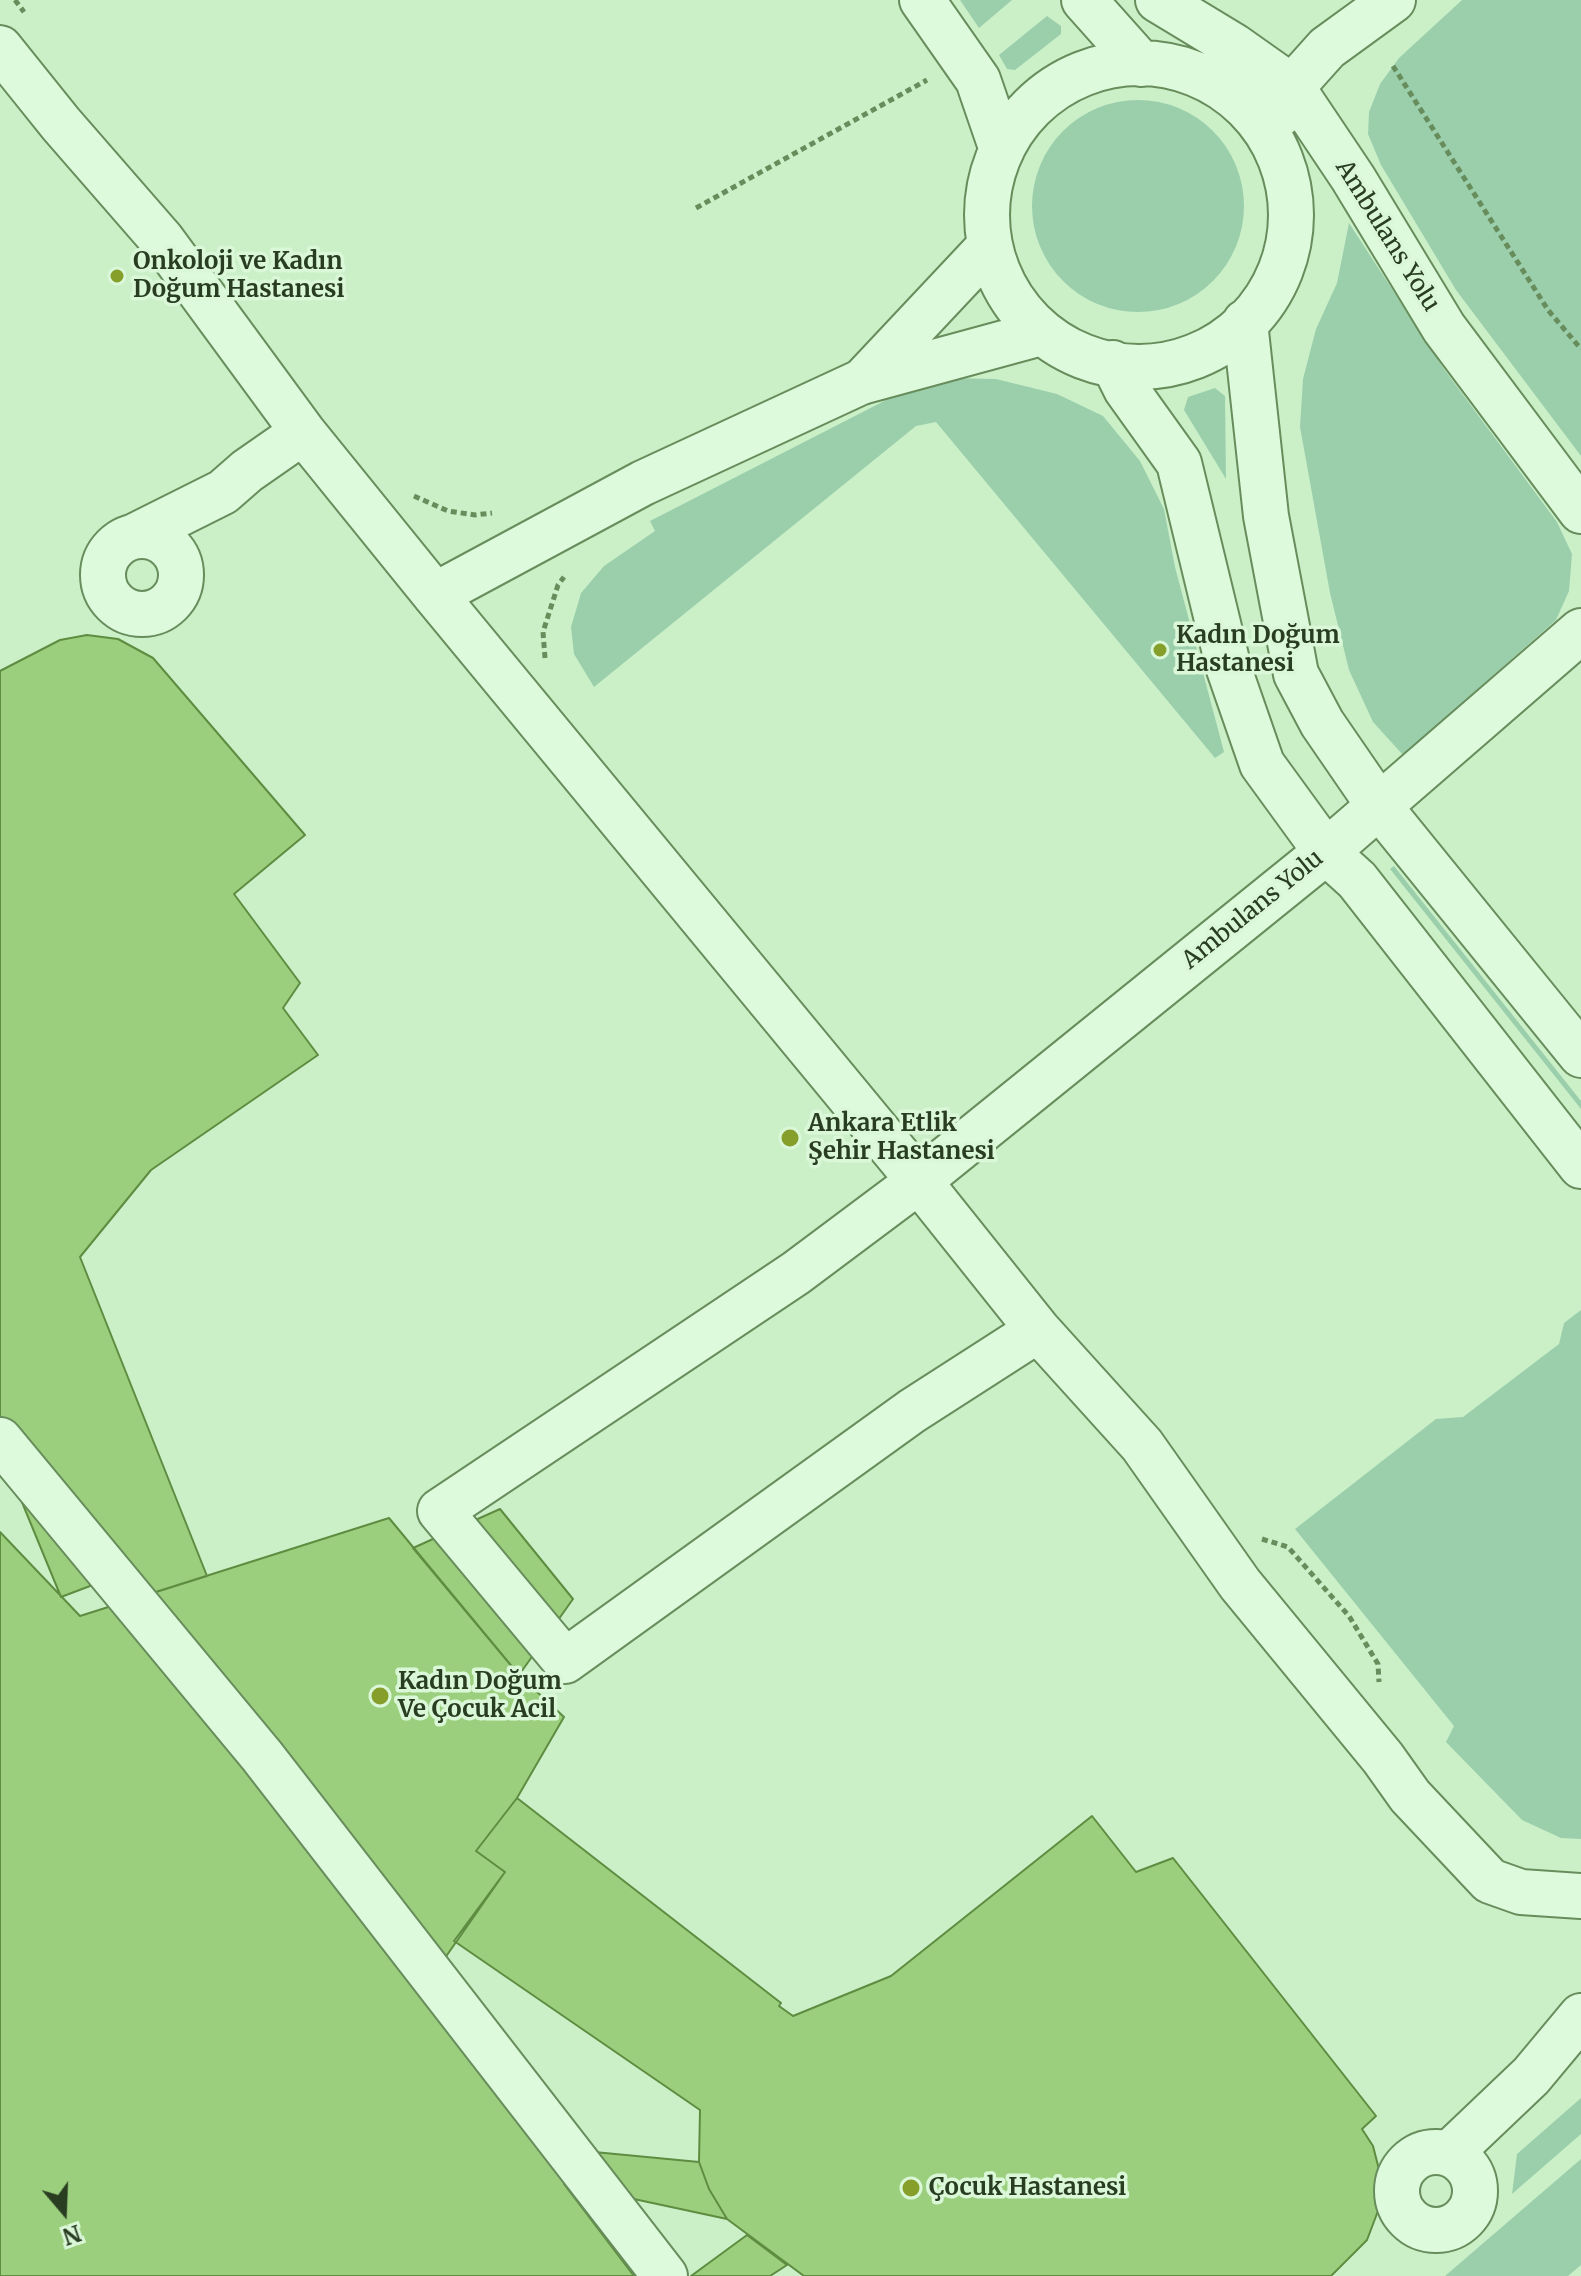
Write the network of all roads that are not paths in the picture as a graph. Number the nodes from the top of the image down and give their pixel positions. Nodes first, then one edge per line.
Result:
1 (922, 0) edge
2 (1084, 0) edge
3 (1158, 0) edge
4 (1393, 0) edge
5 (17, 36) edge
6 (1141, 64) junction
7 (1292, 87) junction
8 (1271, 135) junction
9 (1001, 147) junction
10 (986, 250) junction
11 (1245, 322) junction
12 (1041, 333) junction
13 (1113, 363) junction
14 (861, 382) junction
15 (303, 432) junction
16 (1581, 511) edge
17 (135, 536) dead end
18 (435, 595) junction
19 (1581, 631) edge
20 (1379, 806) junction
21 (1326, 852) junction
22 (1581, 1055) edge
23 (1581, 1166) edge
24 (919, 1181) junction
25 (1038, 1330) junction
26 (0, 1440) edge
27 (1581, 1896) edge
28 (1581, 2016) edge
29 (1449, 2154) dead end
30 (665, 2276) edge

1 - 9 lane
2 - 6 lane
3 - 7 lane, Ambulans Yolu
4 - 7 lane
5 - 15 lane
6 - 8 lane
6 - 9 lane
7 - 8 lane
7 - 16 lane, Ambulans Yolu
8 - 11 lane
9 - 10 lane
10 - 12 lane
10 - 14 lane
11 - 13 lane
11 - 20 lane
12 - 13 lane
12 - 14 lane
13 - 21 lane
14 - 18 lane
15 - 17 lane
15 - 18 lane
18 - 24 lane
19 - 20 lane, Ambulans Yolu
20 - 21 lane, Ambulans Yolu
20 - 22 lane
21 - 23 lane
21 - 24 lane, Ambulans Yolu
24 - 25 lane
24 - 25 lane, Ambulans Yolu
25 - 27 lane
26 - 30 lane
28 - 29 lane

